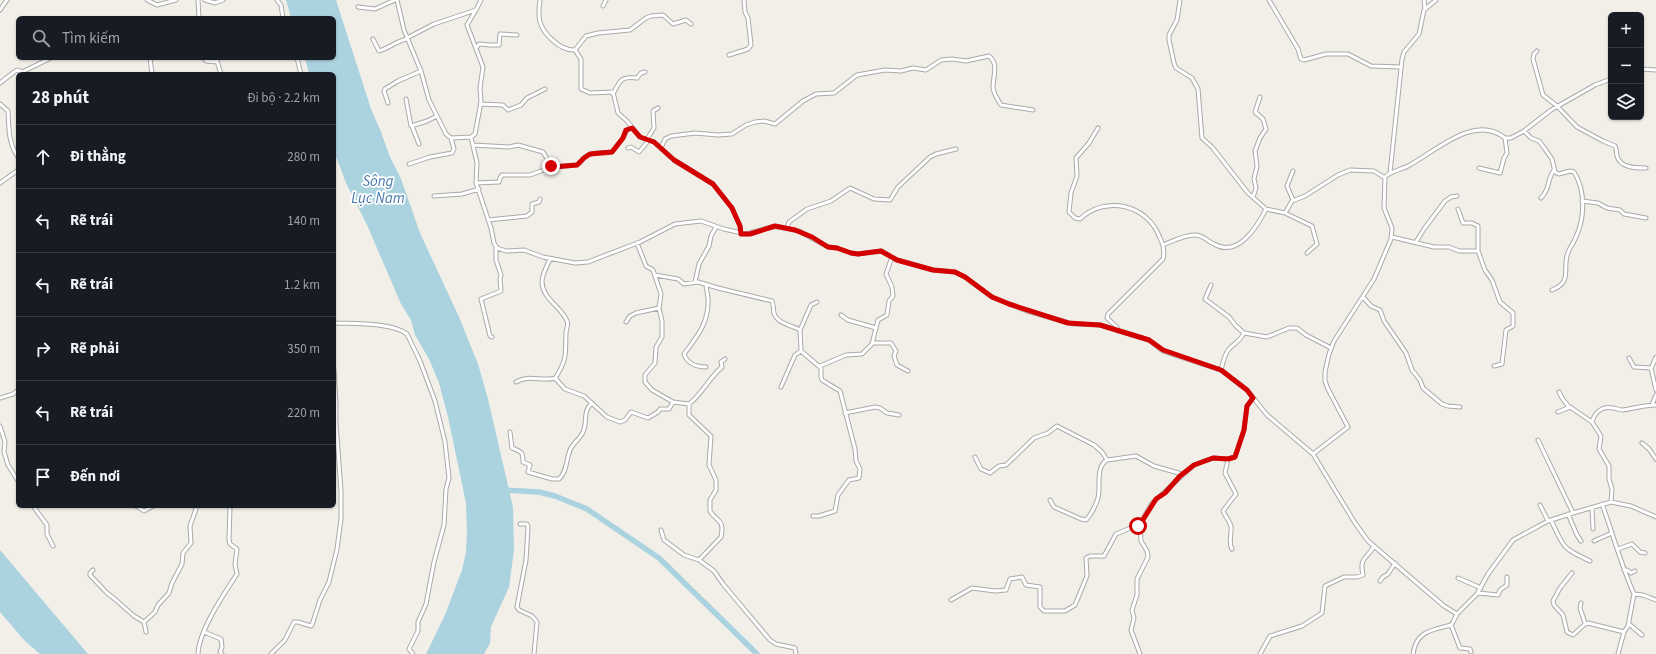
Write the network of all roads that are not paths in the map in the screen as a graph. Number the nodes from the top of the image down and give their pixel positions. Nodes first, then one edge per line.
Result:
1 (7, 0) edge
2 (147, 0) edge
3 (176, 0) edge
4 (198, 0) edge
5 (205, 0) edge
6 (223, 0) edge
7 (277, 0) edge
8 (396, 0) edge
9 (481, 0) edge
10 (540, 0) edge
11 (606, 0) edge
12 (744, 0) edge
13 (1180, 0) edge
14 (1269, 0) edge
15 (1424, 0) edge
16 (1436, 0) edge
17 (165, 1) edge
18 (603, 6) dead end
19 (358, 7) dead end
20 (1425, 9) junction
21 (0, 10) edge
22 (476, 10) junction
23 (199, 16) edge
24 (283, 16) edge
25 (691, 24) dead end
26 (517, 34) dead end
27 (407, 38) junction
28 (373, 39) dead end
29 (477, 47) junction
30 (575, 50) junction
31 (1536, 51) dead end
32 (729, 56) dead end
33 (47, 60) edge
34 (150, 60) edge
35 (205, 60) edge
36 (216, 60) edge
37 (298, 60) edge
38 (1401, 67) junction
39 (1644, 69) edge
40 (1656, 70) edge
41 (22, 72) edge
42 (22, 72) edge
43 (151, 72) edge
44 (220, 72) edge
45 (300, 72) edge
46 (421, 72) junction
47 (645, 72) dead end
48 (1608, 80) edge
49 (0, 83) edge
50 (544, 89) dead end
51 (613, 94) junction
52 (1260, 97) dead end
53 (406, 99) dead end
54 (388, 103) dead end
55 (0, 104) edge
56 (480, 104) junction
57 (1557, 106) junction
58 (658, 108) dead end
59 (1033, 110) dead end
60 (437, 116) junction
61 (412, 126) junction
62 (632, 128) junction
63 (1098, 128) dead end
64 (1524, 131) junction
65 (471, 137) junction
66 (451, 138) junction
67 (1505, 138) junction
68 (648, 140) junction
69 (419, 144) dead end
70 (473, 145) junction
71 (628, 148) dead end
72 (661, 148) junction
73 (13, 149) joint
74 (956, 149) dead end
75 (16, 154) edge
76 (409, 164) dead end
77 (552, 167) junction
78 (1479, 168) dead end
79 (1646, 168) dead end
80 (1554, 170) junction
81 (16, 171) edge
82 (1293, 171) dead end
83 (1390, 173) junction
84 (1385, 178) junction
85 (0, 182) edge
86 (476, 183) junction
87 (478, 189) junction
88 (434, 196) dead end
89 (1457, 196) dead end
90 (1253, 197) junction
91 (540, 198) dead end
92 (1540, 198) dead end
93 (1293, 200) junction
94 (1582, 201) junction
95 (1266, 209) junction
96 (1458, 209) dead end
97 (1285, 213) junction
98 (1646, 218) dead end
99 (488, 220) junction
100 (716, 226) junction
101 (787, 228) junction
102 (741, 234) junction
103 (1392, 237) junction
104 (1416, 242) junction
105 (637, 243) junction
106 (1163, 244) junction
107 (496, 246) junction
108 (1478, 251) junction
109 (1307, 253) dead end
110 (892, 257) junction
111 (550, 259) junction
112 (655, 275) junction
113 (695, 282) junction
114 (706, 284) junction
115 (1211, 285) dead end
116 (1552, 290) dead end
117 (1363, 297) junction
118 (817, 302) dead end
119 (659, 308) junction
120 (841, 315) dead end
121 (626, 322) dead end
122 (336, 323) edge
123 (876, 328) junction
124 (800, 330) junction
125 (1118, 331) junction
126 (1244, 333) junction
127 (492, 337) dead end
128 (872, 343) junction
129 (1331, 348) junction
130 (801, 351) junction
131 (1656, 357) edge
132 (1629, 358) dead end
133 (725, 359) dead end
134 (706, 366) dead end
135 (820, 366) junction
136 (1494, 366) dead end
137 (1651, 369) junction
138 (1221, 370) junction
139 (908, 371) dead end
140 (556, 378) junction
141 (516, 382) dead end
142 (781, 387) dead end
143 (1656, 390) edge
144 (16, 392) edge
145 (1560, 392) dead end
146 (1656, 396) edge
147 (0, 398) edge
148 (1253, 398) junction
149 (673, 402) junction
150 (592, 403) junction
151 (689, 404) junction
152 (1654, 405) edge
153 (1460, 407) dead end
154 (1569, 407) junction
155 (1558, 412) dead end
156 (845, 413) junction
157 (899, 415) dead end
158 (1592, 422) junction
159 (336, 423) edge
160 (0, 426) edge
161 (510, 432) dead end
162 (1538, 440) dead end
163 (1642, 443) dead end
164 (1313, 454) junction
165 (975, 457) dead end
166 (1228, 459) junction
167 (1656, 459) edge
168 (1107, 460) junction
169 (1182, 474) junction
170 (16, 478) edge
171 (1050, 500) dead end
172 (1611, 502) junction
173 (1602, 504) junction
174 (1540, 505) dead end
175 (34, 508) edge
176 (139, 508) edge
177 (149, 508) edge
178 (196, 508) edge
179 (230, 508) edge
180 (1592, 508) junction
181 (1572, 513) junction
182 (1568, 514) junction
183 (813, 516) dead end
184 (1656, 517) edge
185 (1549, 521) junction
186 (520, 524) dead end
187 (1140, 524) junction
188 (1593, 529) dead end
189 (661, 530) dead end
190 (1612, 533) junction
191 (1581, 541) dead end
192 (1594, 541) dead end
193 (53, 546) dead end
194 (1374, 546) junction
195 (1618, 548) junction
196 (1232, 550) dead end
197 (1644, 554) dead end
198 (699, 560) junction
199 (1590, 561) dead end
200 (1395, 563) junction
201 (93, 570) dead end
202 (1624, 570) junction
203 (1634, 571) dead end
204 (1572, 573) dead end
205 (1507, 577) dead end
206 (1458, 578) dead end
207 (1380, 581) dead end
208 (1481, 588) junction
209 (1478, 593) junction
210 (1634, 594) junction
211 (952, 600) dead end
212 (1656, 600) edge
213 (1581, 603) dead end
214 (1457, 614) junction
215 (144, 622) junction
216 (1585, 623) junction
217 (1629, 624) junction
218 (1451, 625) junction
219 (146, 632) dead end
220 (204, 632) junction
221 (1624, 632) junction
222 (1642, 635) dead end
223 (1471, 652) dead end
224 (198, 654) edge
225 (222, 654) edge
226 (271, 654) edge
227 (413, 654) edge
228 (534, 654) edge
229 (796, 654) edge
230 (1140, 654) edge
231 (1260, 654) edge
232 (1413, 654) edge
233 (1618, 654) edge

1 - 21 street
2 - 17 street
3 - 17 street
4 - 23 street
5 - 6 street
7 - 24 street
8 - 19 street
8 - 27 street
9 - 22 street
10 - 30 street
11 - 18 street
12 - 32 street
13 - 90 street
14 - 38 street
15 - 20 street
16 - 20 street
20 - 38 street
22 - 27 street
22 - 29 street
25 - 30 street
26 - 29 street
27 - 28 street
27 - 46 street
29 - 56 street
30 - 51 street
31 - 57 street
33 - 41 street
34 - 43 street
35 - 36 street
36 - 44 street
37 - 45 street
38 - 83 street
39 - 40 street
42 - 49 street
46 - 54 street
46 - 60 street
47 - 51 street
48 - 57 street
50 - 56 street
51 - 62 street
52 - 90 street
53 - 61 street
55 - 73 street
56 - 65 street
57 - 64 street
57 - 79 street
58 - 68 street
59 - 72 street
60 - 61 street
60 - 66 street
61 - 69 street
62 - 68 street
62 - 77 street
63 - 106 street
64 - 67 street
64 - 80 street
65 - 66 street
65 - 70 street
66 - 76 street
67 - 78 street
67 - 83 street
68 - 71 street
68 - 72 street
70 - 77 street
70 - 86 street
72 - 102 street
73 - 75 street
74 - 101 street
77 - 86 street
80 - 92 street
80 - 94 street
81 - 85 street
82 - 93 street
83 - 84 street
84 - 93 street
84 - 103 street
86 - 87 street
87 - 88 street
87 - 99 street
89 - 104 street
90 - 95 street
91 - 99 street
93 - 97 street
94 - 98 street
94 - 116 street
95 - 97 street
95 - 106 street
96 - 108 street
97 - 109 street
99 - 107 street
100 - 102 street
100 - 105 street
100 - 113 street
101 - 102 street
101 - 110 street
103 - 104 street
103 - 117 street
104 - 108 street
105 - 111 street
105 - 112 street
106 - 125 street
107 - 111 street
107 - 127 street
108 - 136 street
110 - 123 street
110 - 125 street
111 - 140 street
112 - 113 street
112 - 119 street
113 - 114 street
114 - 124 street
114 - 134 street
115 - 126 street
117 - 129 street
117 - 153 street
118 - 124 street
119 - 121 street
119 - 149 street
120 - 123 street
122 - 227 street
123 - 128 street
124 - 130 street
125 - 138 street
126 - 129 street
126 - 138 street
128 - 135 street
128 - 139 street
129 - 164 street
130 - 135 street
130 - 142 street
131 - 137 street
132 - 137 street
133 - 151 street
135 - 156 street
137 - 143 street
138 - 148 street
140 - 141 street
140 - 150 street
144 - 147 street
145 - 154 street
146 - 152 street
148 - 164 street
148 - 166 street
149 - 150 street
149 - 151 street
150 - 161 street
151 - 198 street
152 - 158 street
154 - 155 street
154 - 158 street
156 - 157 street
156 - 183 street
158 - 172 street
159 - 226 street
160 - 170 street
162 - 181 street
163 - 167 street
164 - 194 street
165 - 168 street
166 - 169 street
166 - 196 street
168 - 169 street
168 - 171 street
169 - 187 street
172 - 173 street
172 - 184 street
173 - 180 street
173 - 190 street
174 - 185 street
175 - 193 street
176 - 177 street
178 - 215 street
179 - 220 street
180 - 181 street
180 - 188 street
181 - 182 street
182 - 185 street
182 - 191 street
185 - 199 street
185 - 208 street
186 - 228 street
187 - 211 street
187 - 230 street
189 - 198 street
190 - 192 street
190 - 195 street
194 - 200 street
194 - 231 street
195 - 197 street
195 - 202 street
198 - 229 street
200 - 207 street
200 - 214 street
201 - 215 street
202 - 203 street
202 - 210 street
204 - 216 street
205 - 209 street
206 - 208 street
208 - 209 street
209 - 214 street
210 - 212 street
210 - 217 street
213 - 216 street
214 - 218 street
215 - 219 street
216 - 221 street
217 - 221 street
217 - 222 street
218 - 223 street
218 - 232 street
220 - 224 street
220 - 225 street
221 - 233 street

